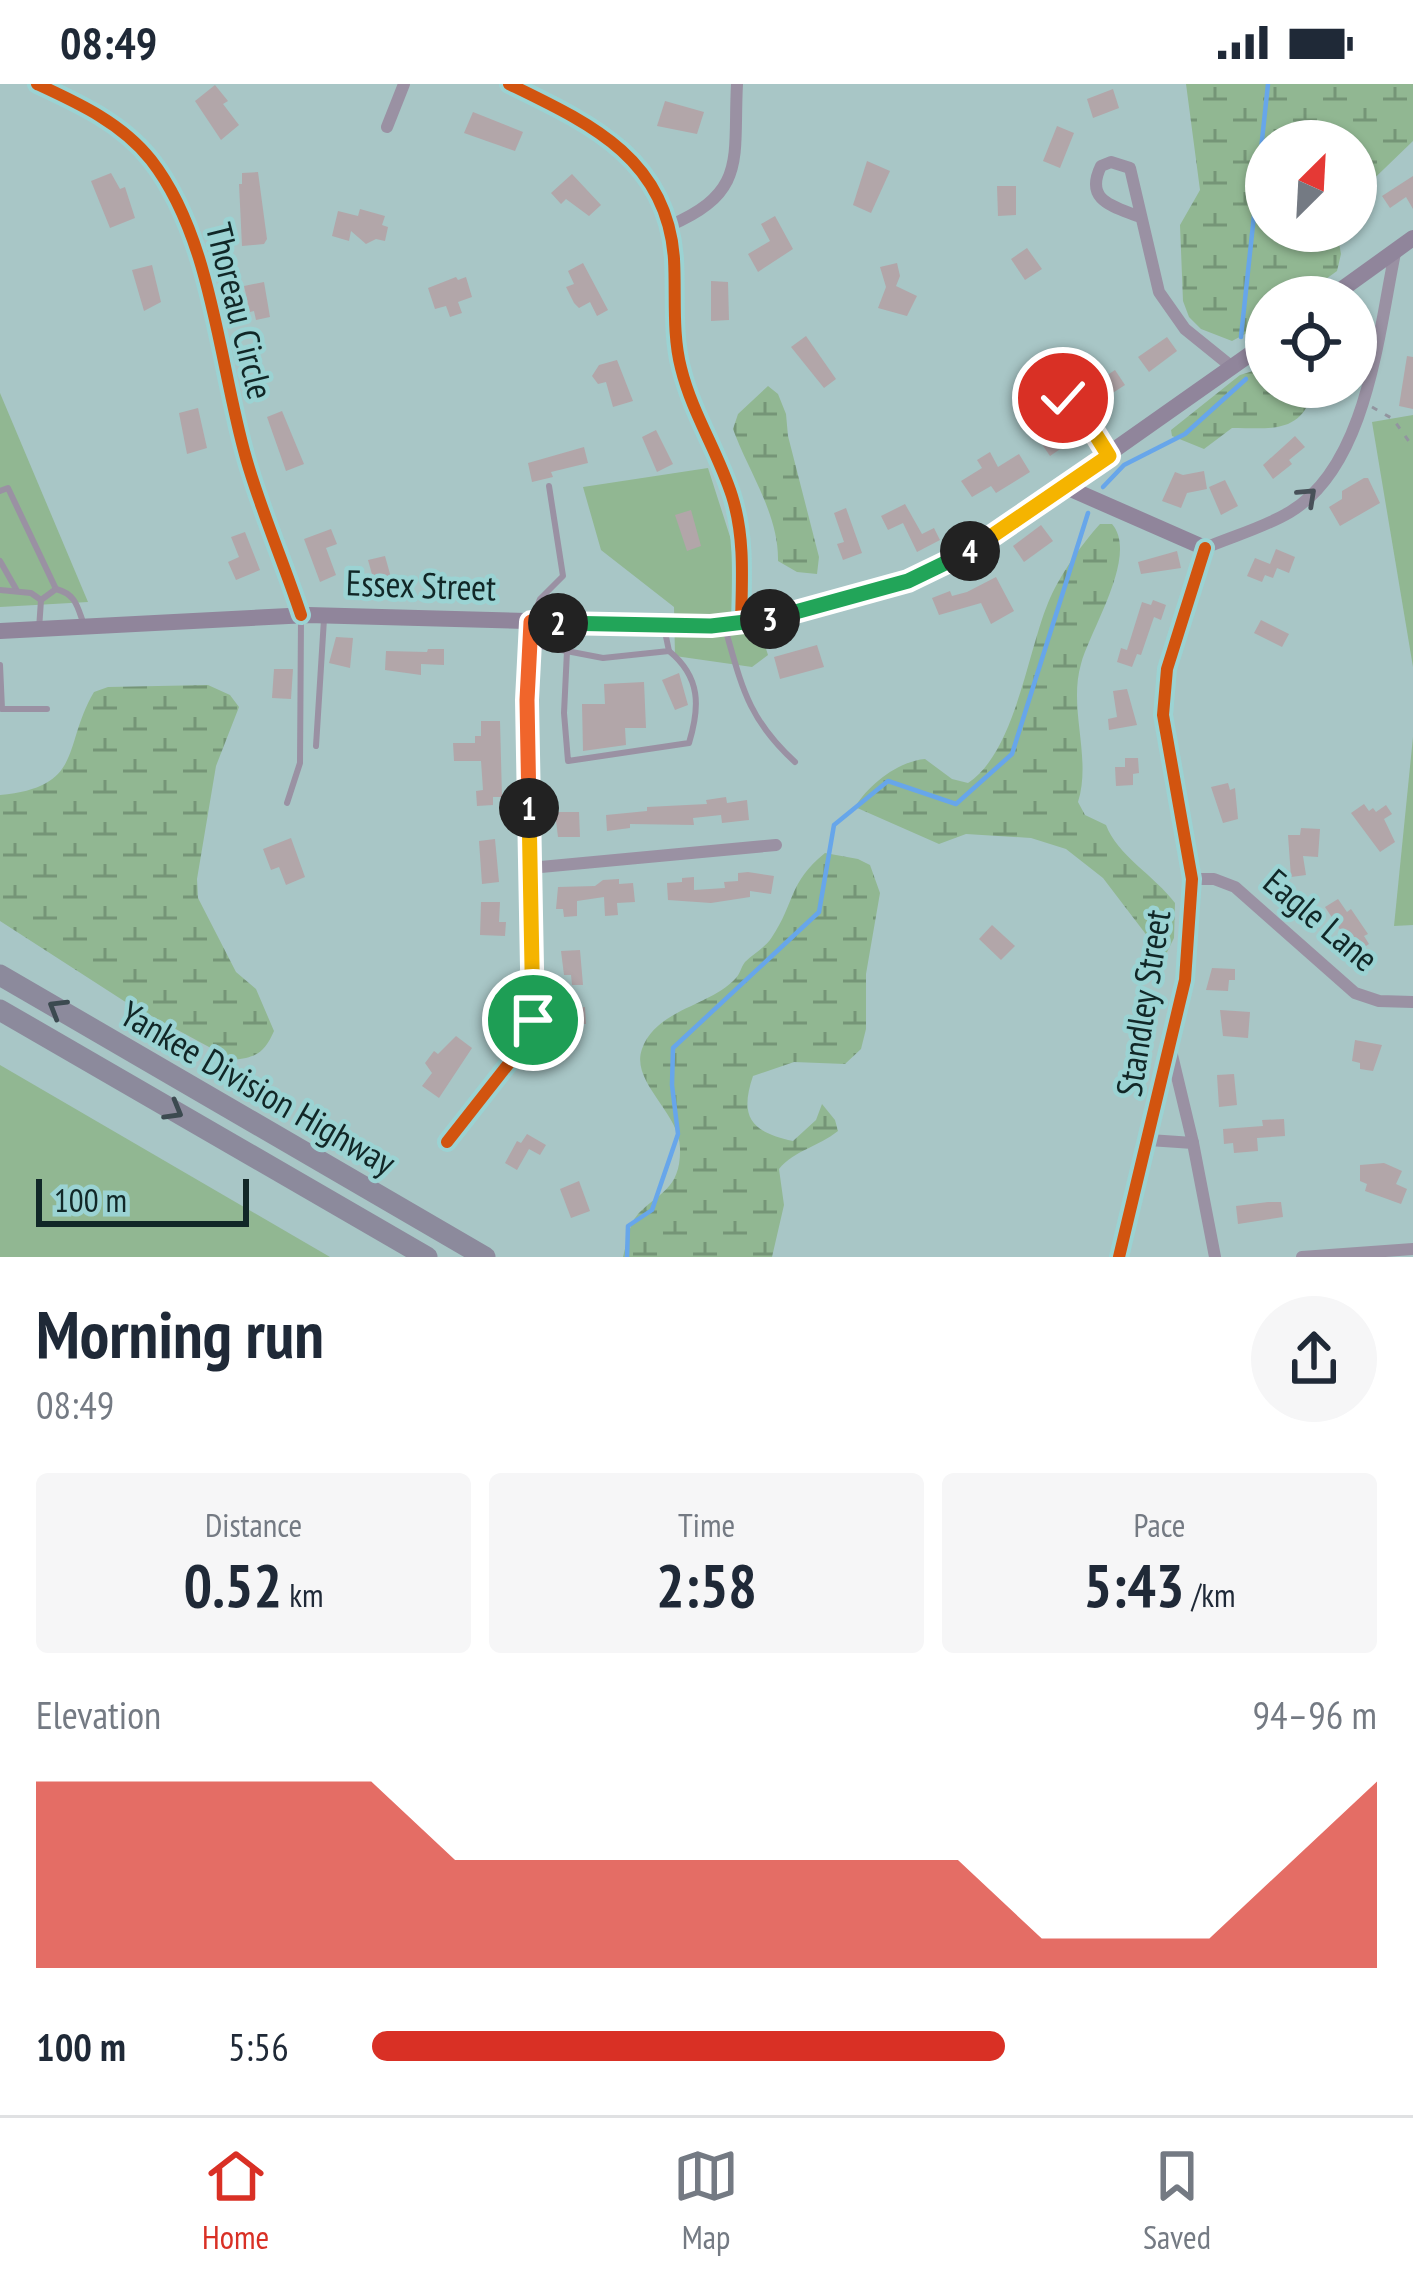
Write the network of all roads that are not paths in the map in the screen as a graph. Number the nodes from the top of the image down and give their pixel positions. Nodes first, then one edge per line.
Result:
1 (37, 84) edge
2 (404, 84) edge
3 (508, 84) edge
4 (737, 84) edge
5 (387, 127) dead end
6 (1140, 217) junction
7 (669, 226) junction
8 (1413, 238) edge
9 (1395, 254) junction
10 (1362, 276) edge
11 (1245, 358) edge
12 (1030, 367) dead end
13 (1232, 368) junction
14 (1109, 456) junction
15 (549, 486) dead end
16 (1066, 487) junction
17 (4, 489) edge
18 (1204, 548) junction
19 (0, 561) edge
20 (56, 589) junction
21 (0, 590) edge
22 (17, 591) junction
23 (41, 600) junction
24 (301, 616) junction
25 (324, 616) junction
26 (531, 622) junction
27 (732, 624) junction
28 (84, 626) junction
29 (664, 626) junction
30 (39, 629) junction
31 (0, 631) edge
32 (530, 644) junction
33 (567, 651) junction
34 (668, 651) junction
35 (0, 665) edge
36 (1, 709) edge
37 (46, 709) dead end
38 (316, 746) dead end
39 (795, 762) dead end
40 (286, 803) dead end
41 (776, 845) dead end
42 (530, 868) junction
43 (1192, 879) junction
44 (0, 974) edge
45 (1413, 1002) edge
46 (0, 1010) edge
47 (1171, 1051) junction
48 (1149, 1140) junction
49 (447, 1142) dead end
50 (1192, 1144) junction
51 (1413, 1250) edge
52 (427, 1257) edge
53 (484, 1257) edge
54 (1119, 1257) edge
55 (1215, 1257) edge
56 (1302, 1257) edge

1 - 24 street, Thoreau Circle
2 - 5 street
3 - 7 street
4 - 7 street
6 - 6 street
6 - 13 street
7 - 27 street
8 - 9 main road
9 - 10 main road
18 -> 9 street
11 - 13 main road, Essex Street
12 - 14 lane
13 - 14 main road, Essex Street
14 - 16 main road, Essex Street
15 - 26 lane
16 - 18 main road
16 - 27 main road, Essex Street
17 - 20 lane
18 - 43 main road, Standley Street
19 - 22 lane
20 - 23 lane
20 - 28 lane
21 - 22 lane
22 - 23 lane
23 - 30 lane
24 - 25 main road, Essex Street
24 - 28 main road, Essex Street
24 - 40 lane
25 - 26 main road, Essex Street
25 - 38 lane
26 - 29 main road, Essex Street
26 - 32 street
27 - 29 main road, Essex Street
27 - 39 lane
28 - 30 main road, Essex Street
29 - 34 lane
30 - 31 main road, Essex Street
32 - 33 lane
32 - 42 street
33 - 34 lane
33 - 34 lane
35 - 36 lane
36 - 37 lane
41 - 42 street
42 - 49 street
43 - 45 street, Eagle Lane
43 - 47 main road, Standley Street
53 -> 44 highway, Yankee Division Highway
46 -> 52 highway, Yankee Division Highway
47 - 48 main road, Standley Street
47 - 50 street
48 - 50 street
48 - 54 main road, Standley Street
50 - 55 street
51 - 56 street

